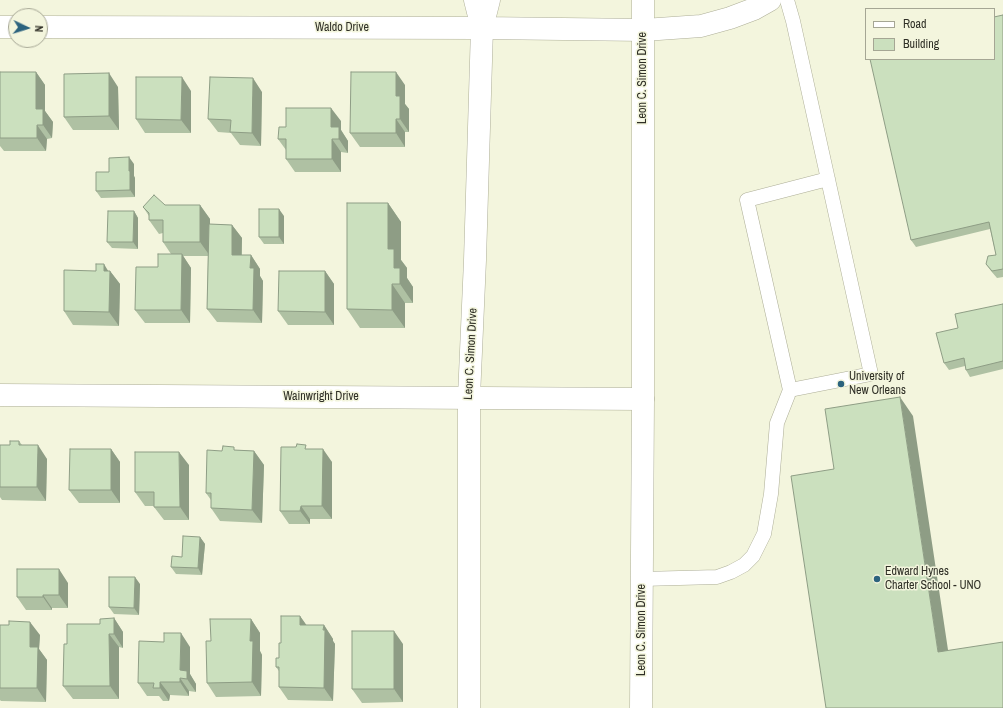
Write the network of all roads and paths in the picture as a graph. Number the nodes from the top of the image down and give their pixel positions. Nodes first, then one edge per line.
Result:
1 (475, 0) edge
2 (489, 0) edge
3 (643, 0) edge
4 (770, 0) edge
5 (787, 0) edge
6 (48, 27) edge
7 (482, 28) junction
8 (644, 30) junction
9 (828, 179) junction
10 (790, 390) junction
11 (0, 396) edge
12 (469, 397) junction
13 (643, 398) junction
14 (642, 579) junction
15 (469, 708) edge
16 (641, 708) edge

1 - 7 street
2 - 7 street, Leon C. Simon Drive
3 - 8 street, Leon C. Simon Drive
4 - 8 street, Waldo Drive
5 - 9 lane
6 - 7 street, Waldo Drive
7 - 8 street, Waldo Drive
7 - 12 street, Leon C. Simon Drive
8 - 13 street, Leon C. Simon Drive
9 - 10 lane
9 - 10 lane
10 - 14 lane
11 - 12 street, Wainwright Drive
12 - 13 street, Wainwright Drive
12 - 15 street, Leon C. Simon Drive
13 - 14 street, Leon C. Simon Drive
14 - 16 street, Leon C. Simon Drive

